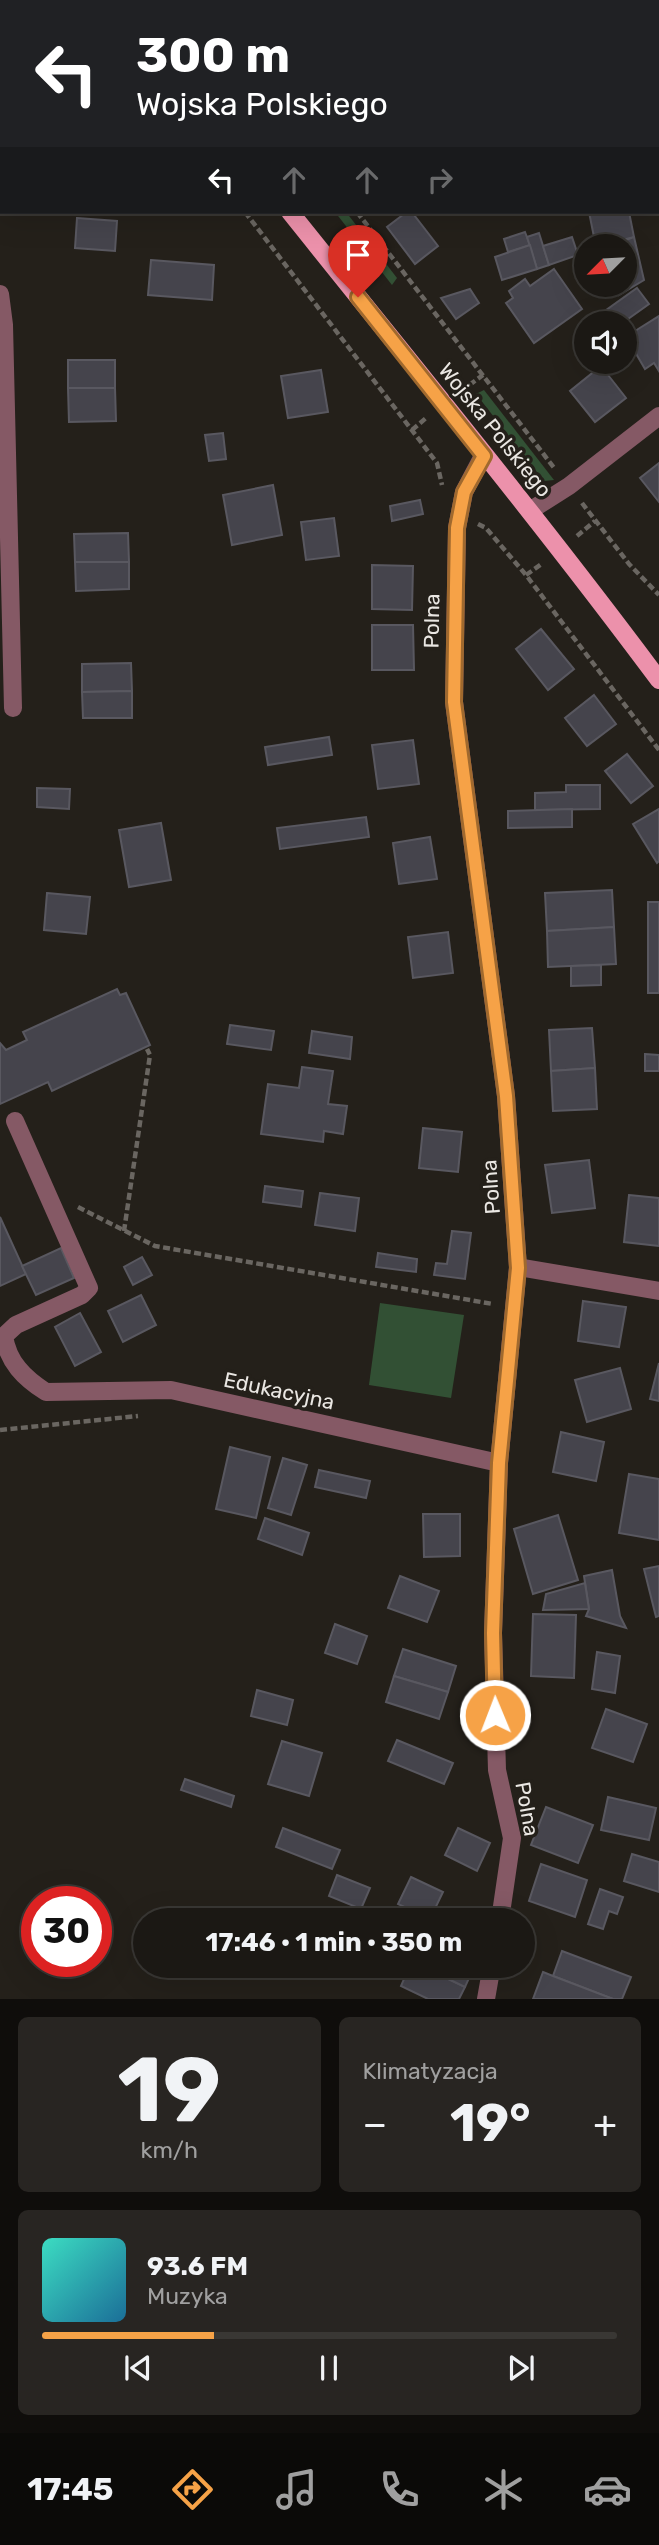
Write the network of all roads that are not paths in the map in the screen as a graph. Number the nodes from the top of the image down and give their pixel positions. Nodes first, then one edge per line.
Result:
1 (292, 214) edge
2 (0, 294) edge
3 (659, 416) edge
4 (484, 456) junction
5 (531, 510) junction
6 (659, 680) edge
7 (13, 708) dead end
8 (15, 1121) dead end
9 (518, 1268) junction
10 (659, 1290) edge
11 (499, 1463) junction
12 (502, 1908) edge
13 (490, 1978) edge
14 (486, 1999) edge

1 - 4 main road, Wojska Polskiego
2 - 7 street
3 - 5 street
4 - 5 main road, Wojska Polskiego
4 - 9 street, Polna
5 - 6 main road, Wojska Polskiego
8 - 11 street, Edukacyjna
9 - 10 street
9 - 11 street, Polna
11 - 12 street, Polna
13 - 14 street

